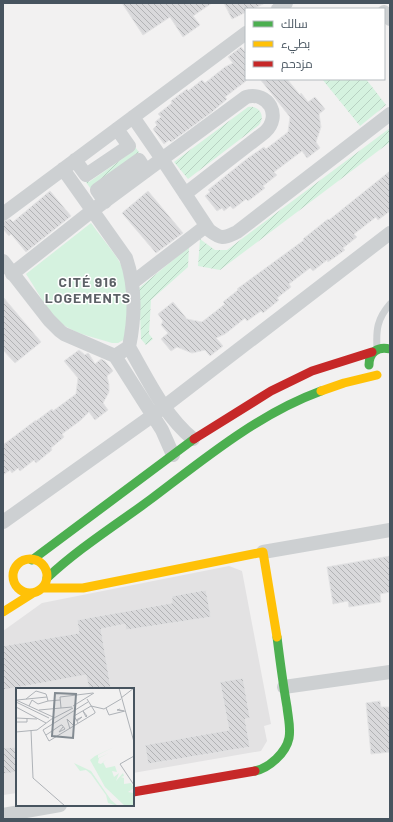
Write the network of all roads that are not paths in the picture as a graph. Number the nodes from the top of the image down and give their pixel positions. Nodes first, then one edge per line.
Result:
1 (245, 34) edge
2 (390, 114) edge
3 (133, 117) junction
4 (117, 129) junction
5 (162, 159) junction
6 (75, 160) junction
7 (63, 169) junction
8 (185, 194) junction
9 (93, 210) junction
10 (3, 214) edge
11 (206, 226) junction
12 (390, 234) edge
13 (3, 261) edge
14 (12, 274) junction
15 (132, 283) junction
16 (390, 304) edge
17 (129, 347) junction
18 (383, 348) edge
19 (115, 356) junction
20 (163, 407) junction
21 (152, 416) junction
22 (193, 439) junction
23 (173, 455) junction
24 (3, 522) edge
25 (390, 530) edge
26 (263, 552) junction
27 (32, 560) junction
28 (15, 570) junction
29 (47, 578) junction
30 (3, 581) edge
31 (43, 588) junction
32 (33, 593) junction
33 (3, 612) edge
34 (390, 672) edge
35 (284, 687) junction
36 (134, 792) edge
37 (54, 806) edge
38 (3, 815) edge

1 - 3 street
2 - 11 street
3 - 4 street
3 - 5 street
4 - 6 street
4 - 6 street
5 - 8 street
5 - 8 street
5 - 9 street
6 - 7 street
7 - 9 street
7 - 10 street
8 - 11 street
9 - 14 street
9 - 15 street
11 - 15 street
12 - 20 street
13 - 14 street
14 - 19 street
15 - 17 street
16 - 18 lane
17 - 19 street
17 - 20 street
18 - 22 main road
18 - 29 main road
19 - 21 street
20 - 21 street
20 - 22 street
21 - 23 street
21 - 24 street
22 - 23 main road
23 - 27 main road
25 - 26 street
26 - 31 main road
26 - 35 main road
27 - 28 main road
27 - 29 main road
28 - 30 main road
28 - 32 main road
29 - 31 main road
31 - 32 main road
32 - 33 main road
34 - 35 street
35 - 36 main road
37 - 38 street

